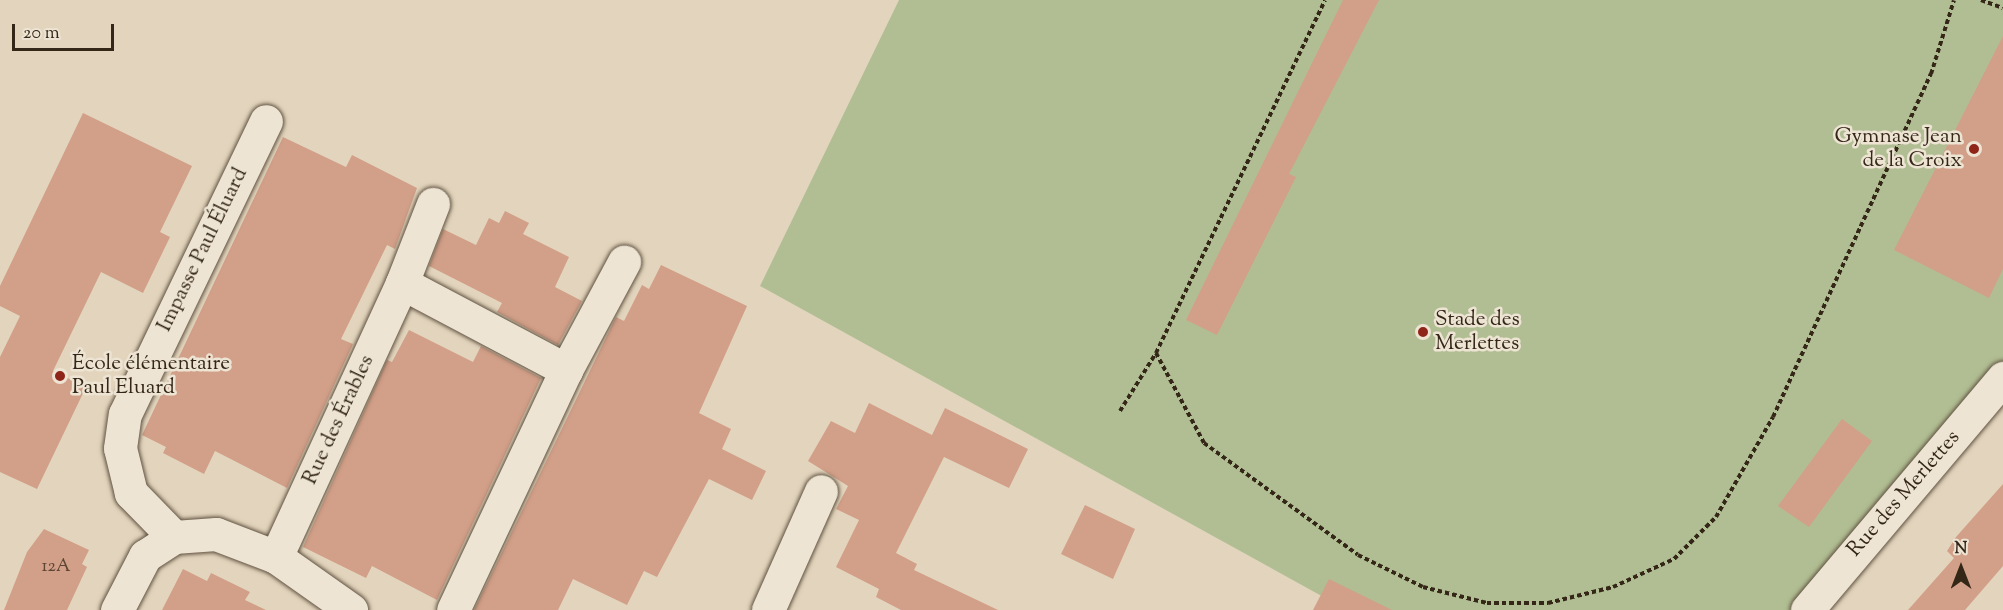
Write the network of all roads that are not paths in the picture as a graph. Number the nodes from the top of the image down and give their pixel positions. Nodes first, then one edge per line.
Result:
1 (266, 121) dead end
2 (433, 204) dead end
3 (624, 262) dead end
4 (402, 284) junction
5 (566, 370) junction
6 (2003, 378) edge
7 (821, 491) dead end
8 (174, 537) junction
9 (276, 557) junction
10 (772, 609) edge
11 (117, 610) edge
12 (351, 610) edge
13 (453, 610) edge
14 (1807, 610) edge

1 - 8 street, Impasse Paul Éluard
2 - 4 street, Rue des Érables
3 - 5 street
4 - 5 street
4 - 9 street, Rue des Érables
5 - 13 street
6 - 14 street, Rue des Merlettes
7 - 10 street
8 - 9 street
8 - 11 street
9 - 12 street

